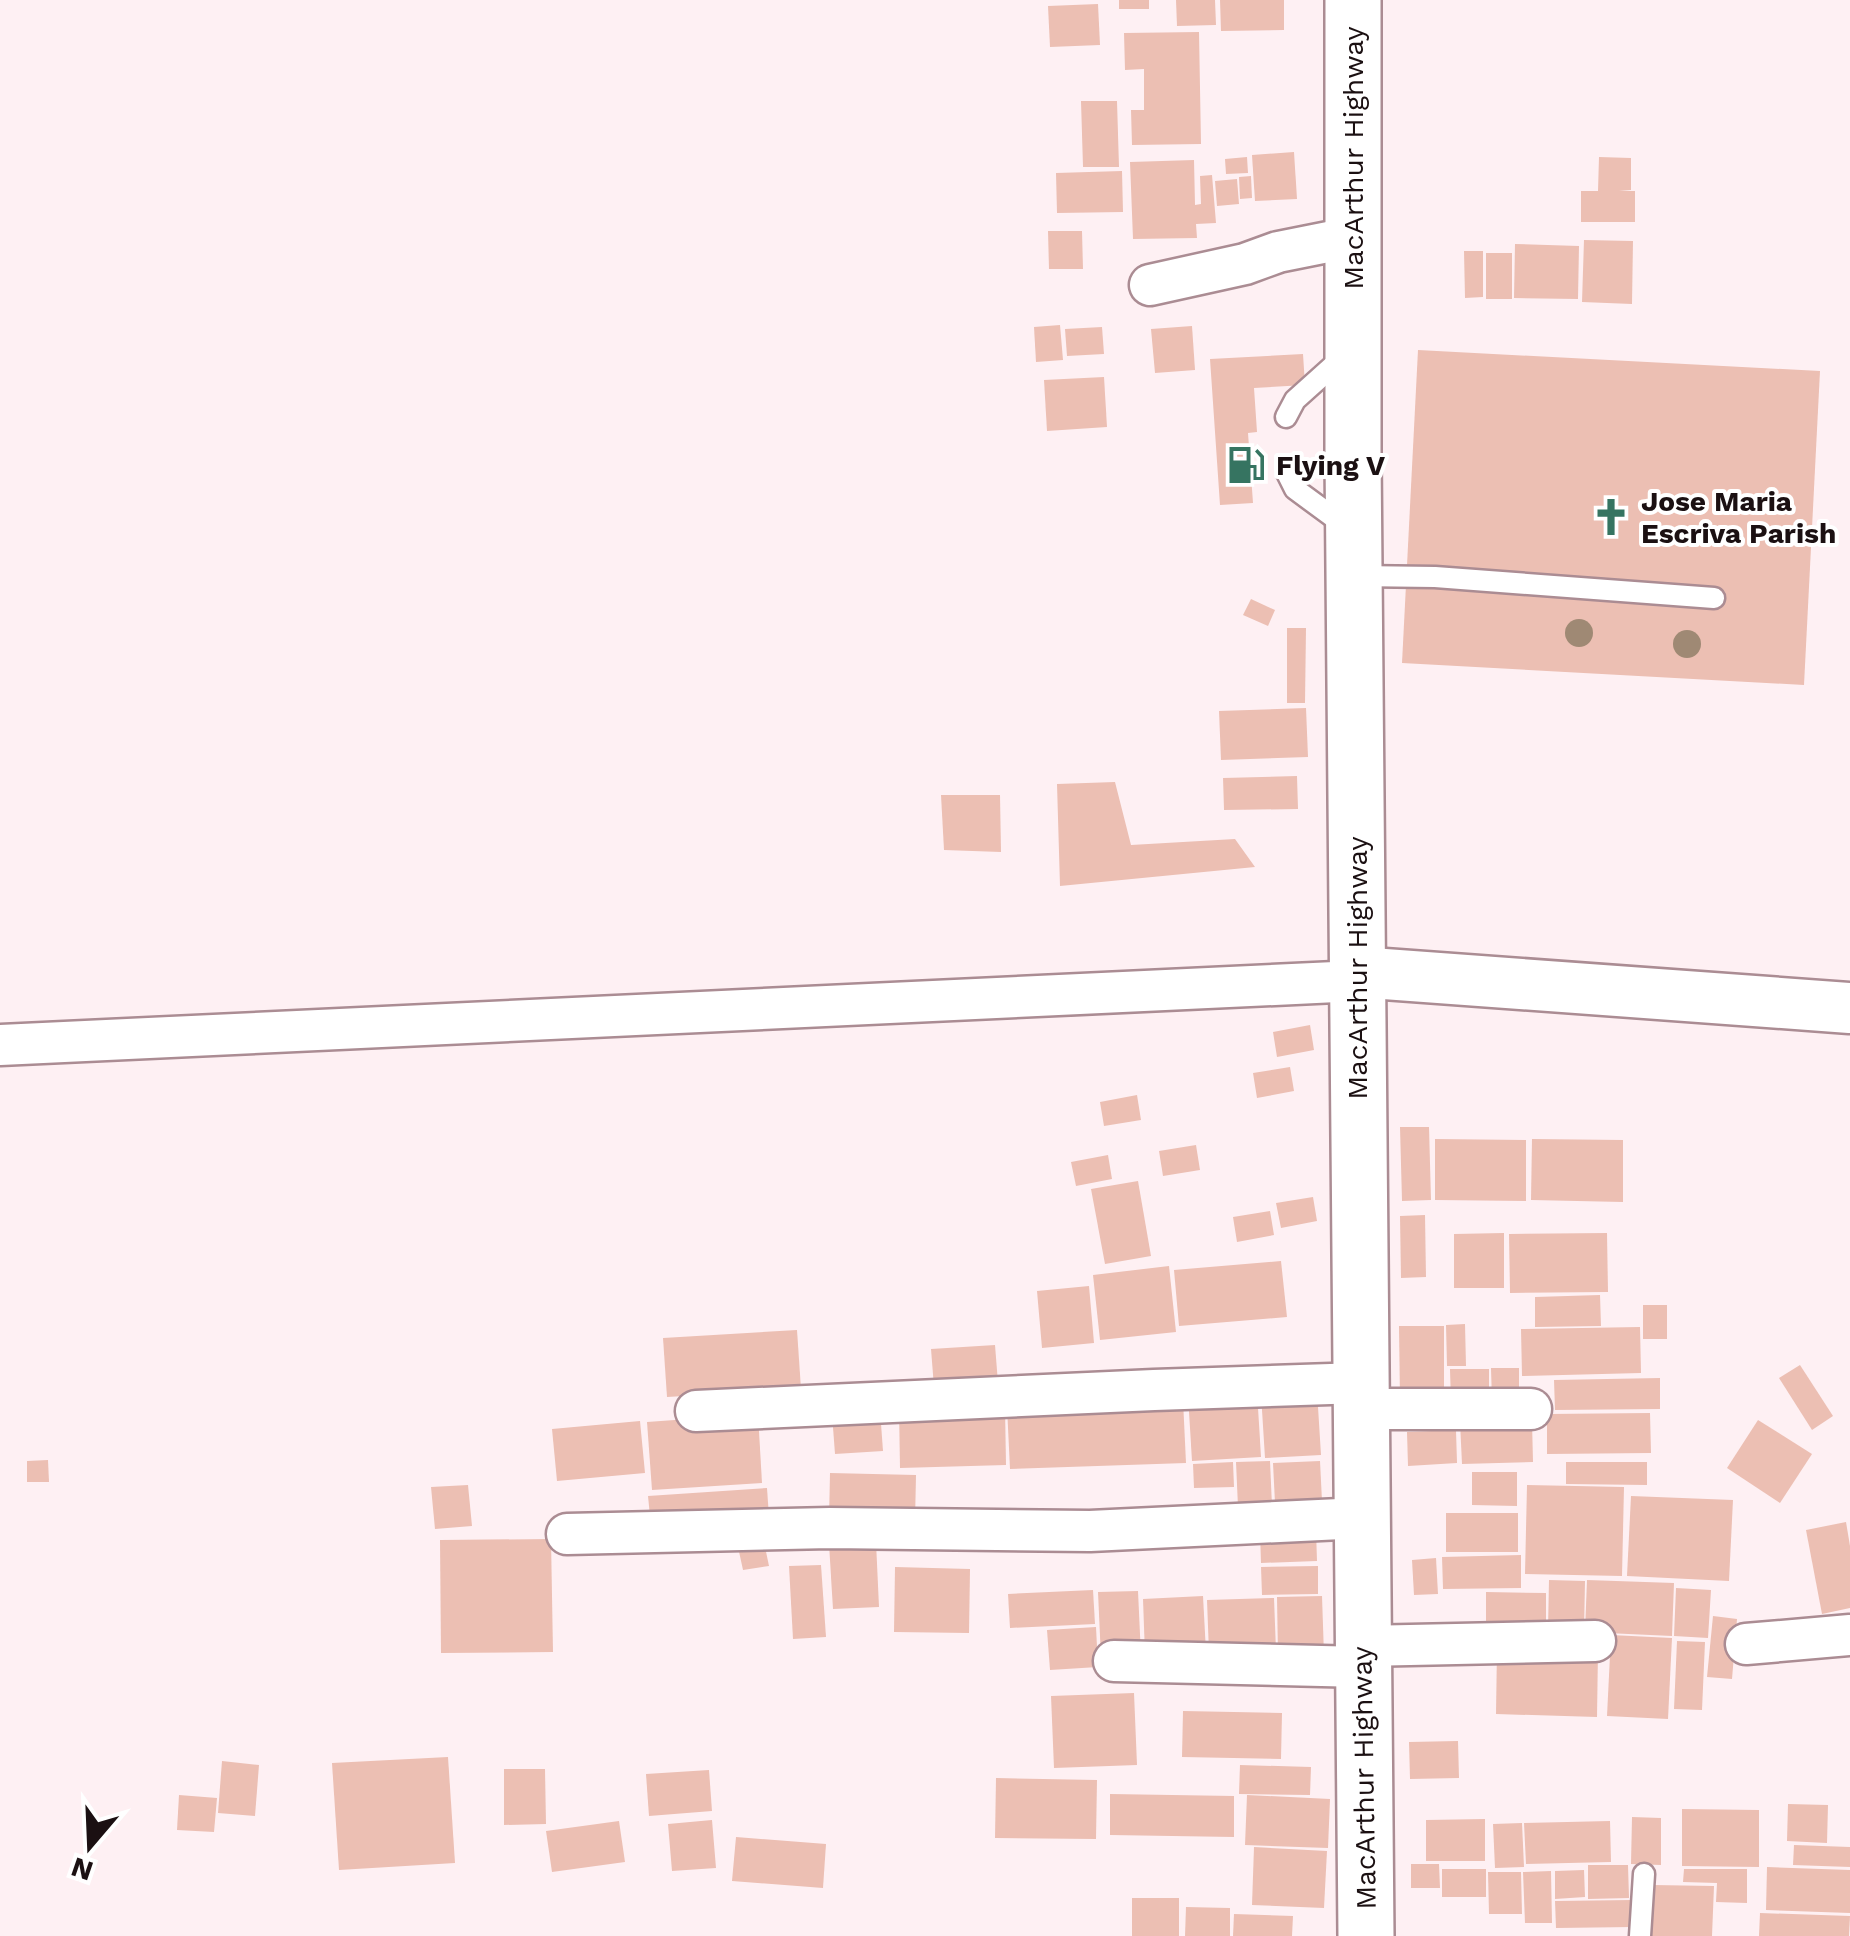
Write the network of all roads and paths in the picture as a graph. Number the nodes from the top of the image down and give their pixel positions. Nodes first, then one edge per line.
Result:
1 (1354, 0) edge
2 (1354, 237) junction
3 (1150, 285) dead end
4 (1353, 348) junction
5 (1286, 417) dead end
6 (1287, 474) dead end
7 (1354, 554) junction
8 (1714, 598) dead end
9 (1357, 976) junction
10 (1850, 1008) edge
11 (0, 1045) edge
12 (1361, 1396) junction
13 (1531, 1410) dead end
14 (696, 1411) dead end
15 (1362, 1518) junction
16 (567, 1534) dead end
17 (1850, 1635) edge
18 (1595, 1641) dead end
19 (1746, 1644) dead end
20 (1363, 1656) junction
21 (1114, 1661) dead end
22 (1644, 1874) dead end
23 (1366, 1936) edge
24 (1640, 1936) edge

1 - 2 highway, MacArthur Highway
2 - 3 street
2 - 4 highway, MacArthur Highway
4 - 5 lane
4 - 7 highway, MacArthur Highway
6 - 7 lane
7 - 8 lane
7 - 9 highway, MacArthur Highway
9 - 10 street
9 - 11 street
9 - 12 highway, MacArthur Highway
12 - 13 street
12 - 14 street
12 - 15 highway, MacArthur Highway
15 - 16 street
15 - 20 highway, MacArthur Highway
17 - 19 street
18 - 20 street
20 - 21 street
20 - 23 highway, MacArthur Highway
22 - 24 lane

